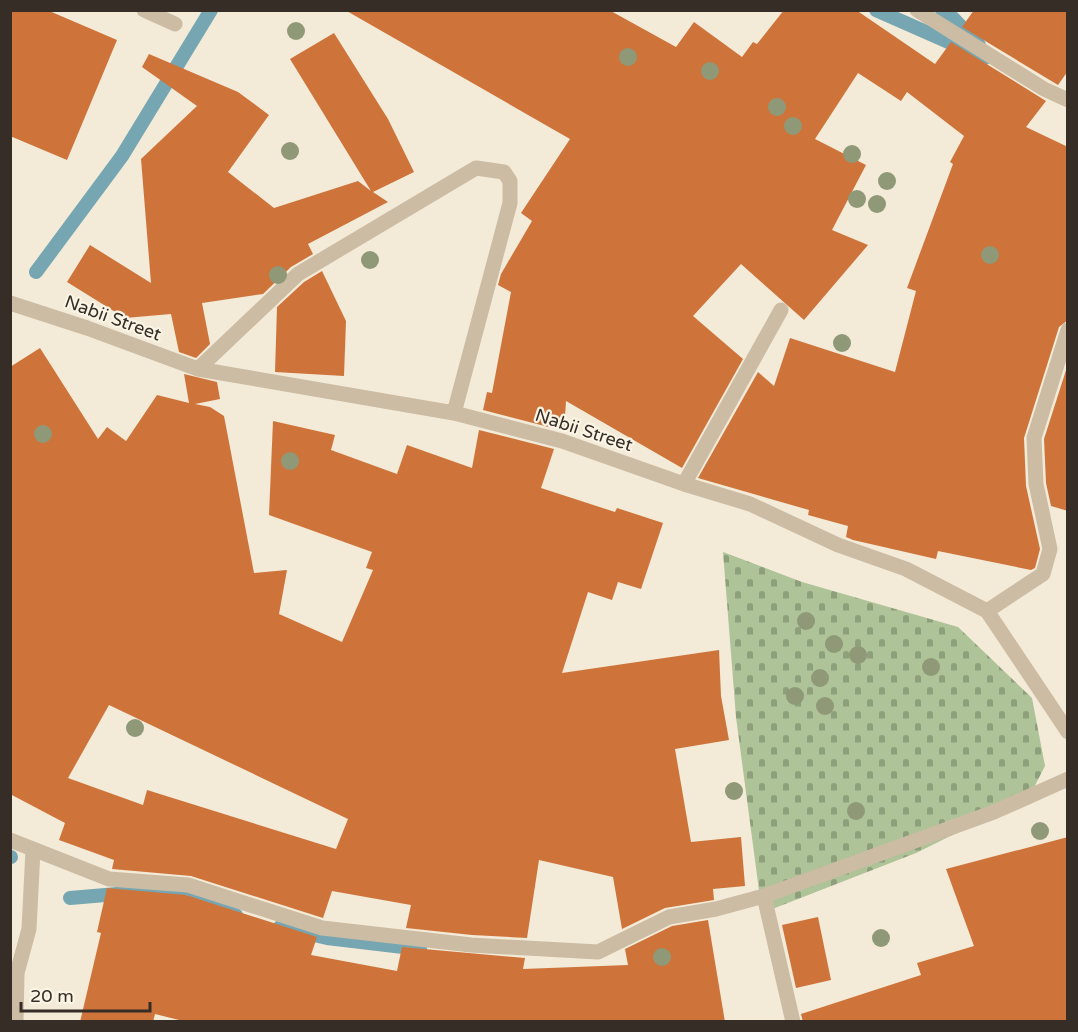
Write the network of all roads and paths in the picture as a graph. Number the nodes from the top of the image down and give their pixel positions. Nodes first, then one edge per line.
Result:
1 (144, 10) edge
2 (917, 10) edge
3 (175, 24) dead end
4 (1068, 100) edge
5 (10, 303) edge
6 (781, 310) dead end
7 (1068, 330) edge
8 (198, 369) junction
9 (454, 413) junction
10 (684, 484) junction
11 (987, 611) junction
12 (1068, 732) edge
13 (1068, 779) edge
14 (10, 840) edge
15 (33, 850) junction
16 (764, 896) junction
17 (16, 1022) edge
18 (792, 1022) edge

1 - 3 street
2 - 4 street
5 - 8 street, Nabii Street
6 - 10 street
7 - 11 street
8 - 9 street, Nabii Street
8 - 9 street
9 - 10 street, Nabii Street
10 - 11 street, Nabii Street
11 - 12 street, Nabii Street
13 - 16 street
14 - 15 street
15 - 16 street
15 - 17 street
16 - 18 street

